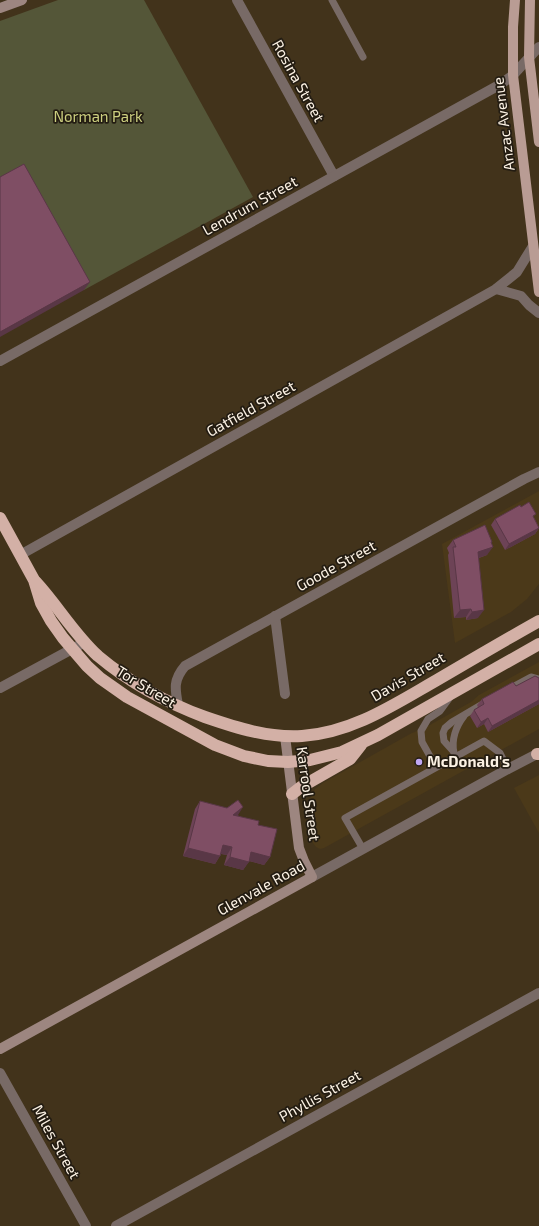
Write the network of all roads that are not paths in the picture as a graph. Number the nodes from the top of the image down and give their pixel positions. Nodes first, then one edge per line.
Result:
1 (22, 0) edge
2 (237, 0) edge
3 (332, 0) edge
4 (515, 0) edge
5 (530, 0) edge
6 (0, 8) edge
7 (539, 47) edge
8 (363, 57) dead end
9 (529, 57) junction
10 (513, 75) junction
11 (539, 142) edge
12 (334, 176) junction
13 (533, 246) junction
14 (538, 266) edge
15 (538, 281) edge
16 (496, 289) junction
17 (539, 292) edge
18 (539, 313) edge
19 (0, 361) edge
20 (539, 472) edge
21 (0, 518) edge
22 (20, 555) junction
23 (34, 580) junction
24 (275, 616) junction
25 (539, 621) edge
26 (85, 642) junction
27 (539, 644) edge
28 (72, 649) junction
29 (539, 679) edge
30 (0, 688) edge
31 (454, 693) junction
32 (285, 694) dead end
33 (497, 695) edge
34 (490, 699) edge
35 (178, 705) junction
36 (465, 714) junction
37 (285, 736) junction
38 (362, 744) junction
39 (455, 754) junction
40 (538, 754) edge
41 (288, 762) junction
42 (436, 767) junction
43 (508, 769) junction
44 (292, 794) junction
45 (363, 849) junction
46 (312, 877) junction
47 (539, 993) edge
48 (0, 1049) edge
49 (0, 1073) edge
50 (86, 1226) edge
51 (116, 1226) edge

1 - 6 street
2 - 12 street, Rosina Street
3 - 8 lane
4 - 10 main road, Anzac Avenue
5 - 9 main road
7 - 9 street, Lendrum Street
9 - 10 street, Lendrum Street
9 - 11 main road
10 - 12 street, Lendrum Street
10 - 13 main road, Anzac Avenue
12 - 19 street, Lendrum Street
13 - 14 main road, Anzac Avenue
13 - 16 street, Gatfield Street
14 - 15 main road, Anzac Avenue
15 - 17 main road, Anzac Avenue
16 - 18 street
16 - 22 street, Gatfield Street
20 - 24 street, Goode Street
21 - 22 highway, Tor Street
22 - 23 highway, Tor Street
23 - 26 highway, Tor Street
23 - 28 highway, Tor Street
24 - 32 street
24 - 35 street, Goode Street
25 - 37 highway, Davis Street
26 - 28 street
26 - 35 highway, Tor Street
27 - 31 highway
28 - 30 street
28 - 41 highway, Tor Street
29 - 33 lane
31 - 38 highway
31 - 42 lane
34 - 36 lane
35 - 37 highway, Tor Street
36 - 39 lane
36 - 39 lane
37 - 41 street, Karrool Street
38 - 41 highway
38 - 44 highway
39 - 42 lane
39 - 43 lane
40 - 43 street, Glenvale Road
41 - 44 street, Karrool Street
42 - 45 lane
43 - 45 street, Glenvale Road
44 - 46 street, Karrool Street
45 - 46 street, Glenvale Road
46 - 48 street, Glenvale Road
47 - 51 street, Phyllis Street
49 - 50 street, Miles Street

